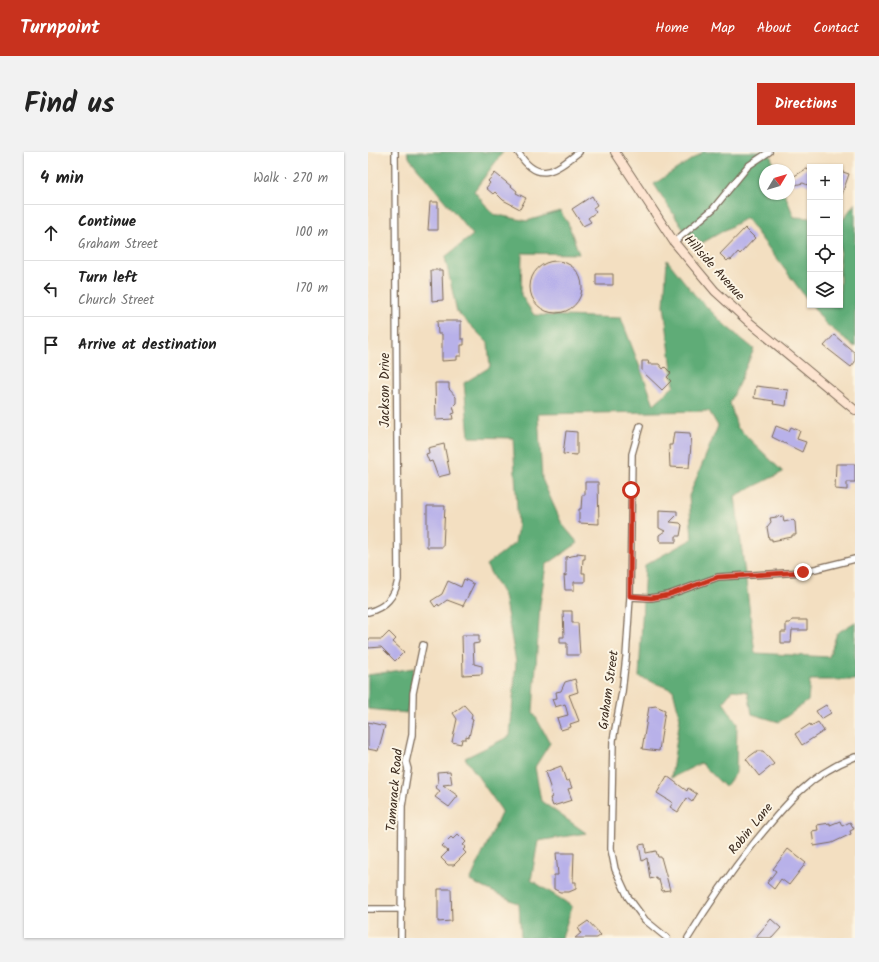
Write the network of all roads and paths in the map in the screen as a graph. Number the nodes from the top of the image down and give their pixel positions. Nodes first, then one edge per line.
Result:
1 (395, 152) edge
2 (518, 152) edge
3 (579, 152) edge
4 (615, 152) edge
5 (769, 152) edge
6 (674, 242) junction
7 (855, 410) edge
8 (640, 426) dead end
9 (855, 559) edge
10 (630, 596) junction
11 (368, 612) edge
12 (423, 646) dead end
13 (855, 757) edge
14 (368, 909) edge
15 (402, 909) junction
16 (401, 938) edge
17 (667, 938) edge
18 (688, 938) edge

1 - 11 street, Jackson Drive
2 - 3 street
4 - 6 main road, Hillside Avenue
5 - 6 street
6 - 7 main road, Hillside Avenue
8 - 10 street, Graham Street
9 - 10 street
10 - 17 street, Graham Street
12 - 15 street, Tamarack Road
13 - 18 street, Robin Lane
14 - 15 street
15 - 16 street, Tamarack Road

